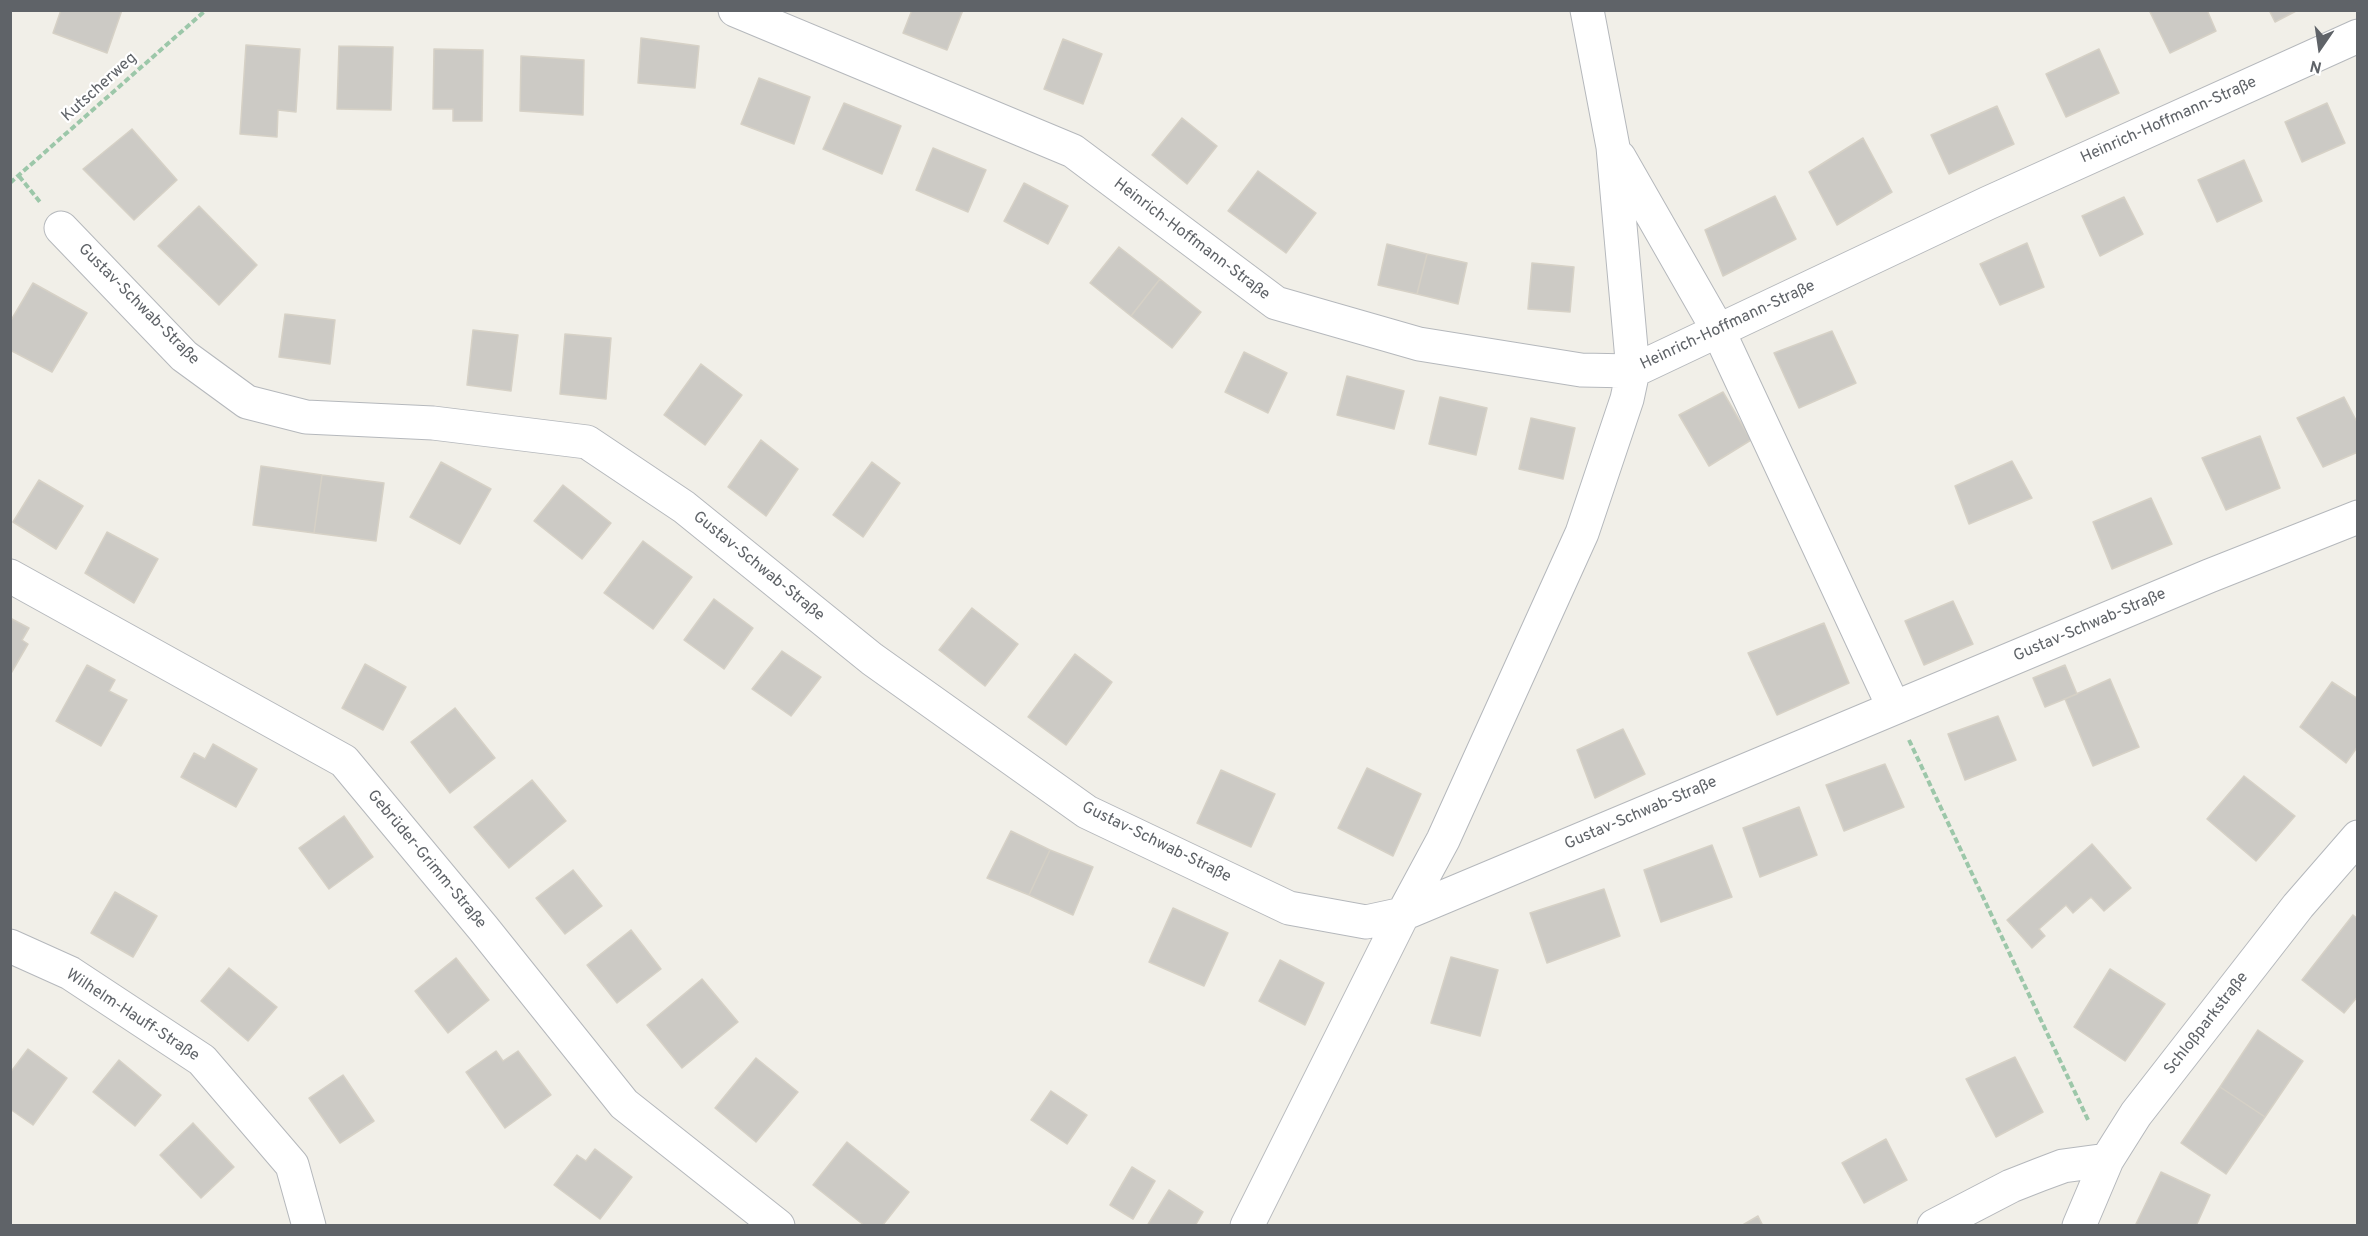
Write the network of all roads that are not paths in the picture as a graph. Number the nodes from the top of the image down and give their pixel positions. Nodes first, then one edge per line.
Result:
1 (735, 10) edge
2 (1587, 10) edge
3 (2358, 36) edge
4 (1613, 147) junction
5 (61, 228) dead end
6 (1718, 330) junction
7 (1633, 371) junction
8 (2358, 517) edge
9 (10, 576) edge
10 (1894, 708) junction
11 (2352, 854) edge
12 (1403, 914) junction
13 (10, 946) edge
14 (2107, 1160) junction
15 (309, 1226) edge
16 (778, 1226) edge
17 (1247, 1226) edge
18 (1934, 1226) edge
19 (2079, 1226) edge

1 - 7 street, Heinrich-Hoffmann-Straße
2 - 4 street
3 - 6 street, Heinrich-Hoffmann-Straße
4 - 6 street
4 - 7 street
5 - 12 street, Gustav-Schwab-Straße
6 - 7 street, Heinrich-Hoffmann-Straße
6 - 10 street
7 - 12 street
8 - 10 street, Gustav-Schwab-Straße
9 - 16 street, Gebrüder-Grimm-Straße
10 - 12 street, Gustav-Schwab-Straße
11 - 14 street, Schloßparkstraße
12 - 17 street
13 - 15 street, Wilhelm-Hauff-Straße
14 - 18 street
14 - 19 street, Schloßparkstraße

